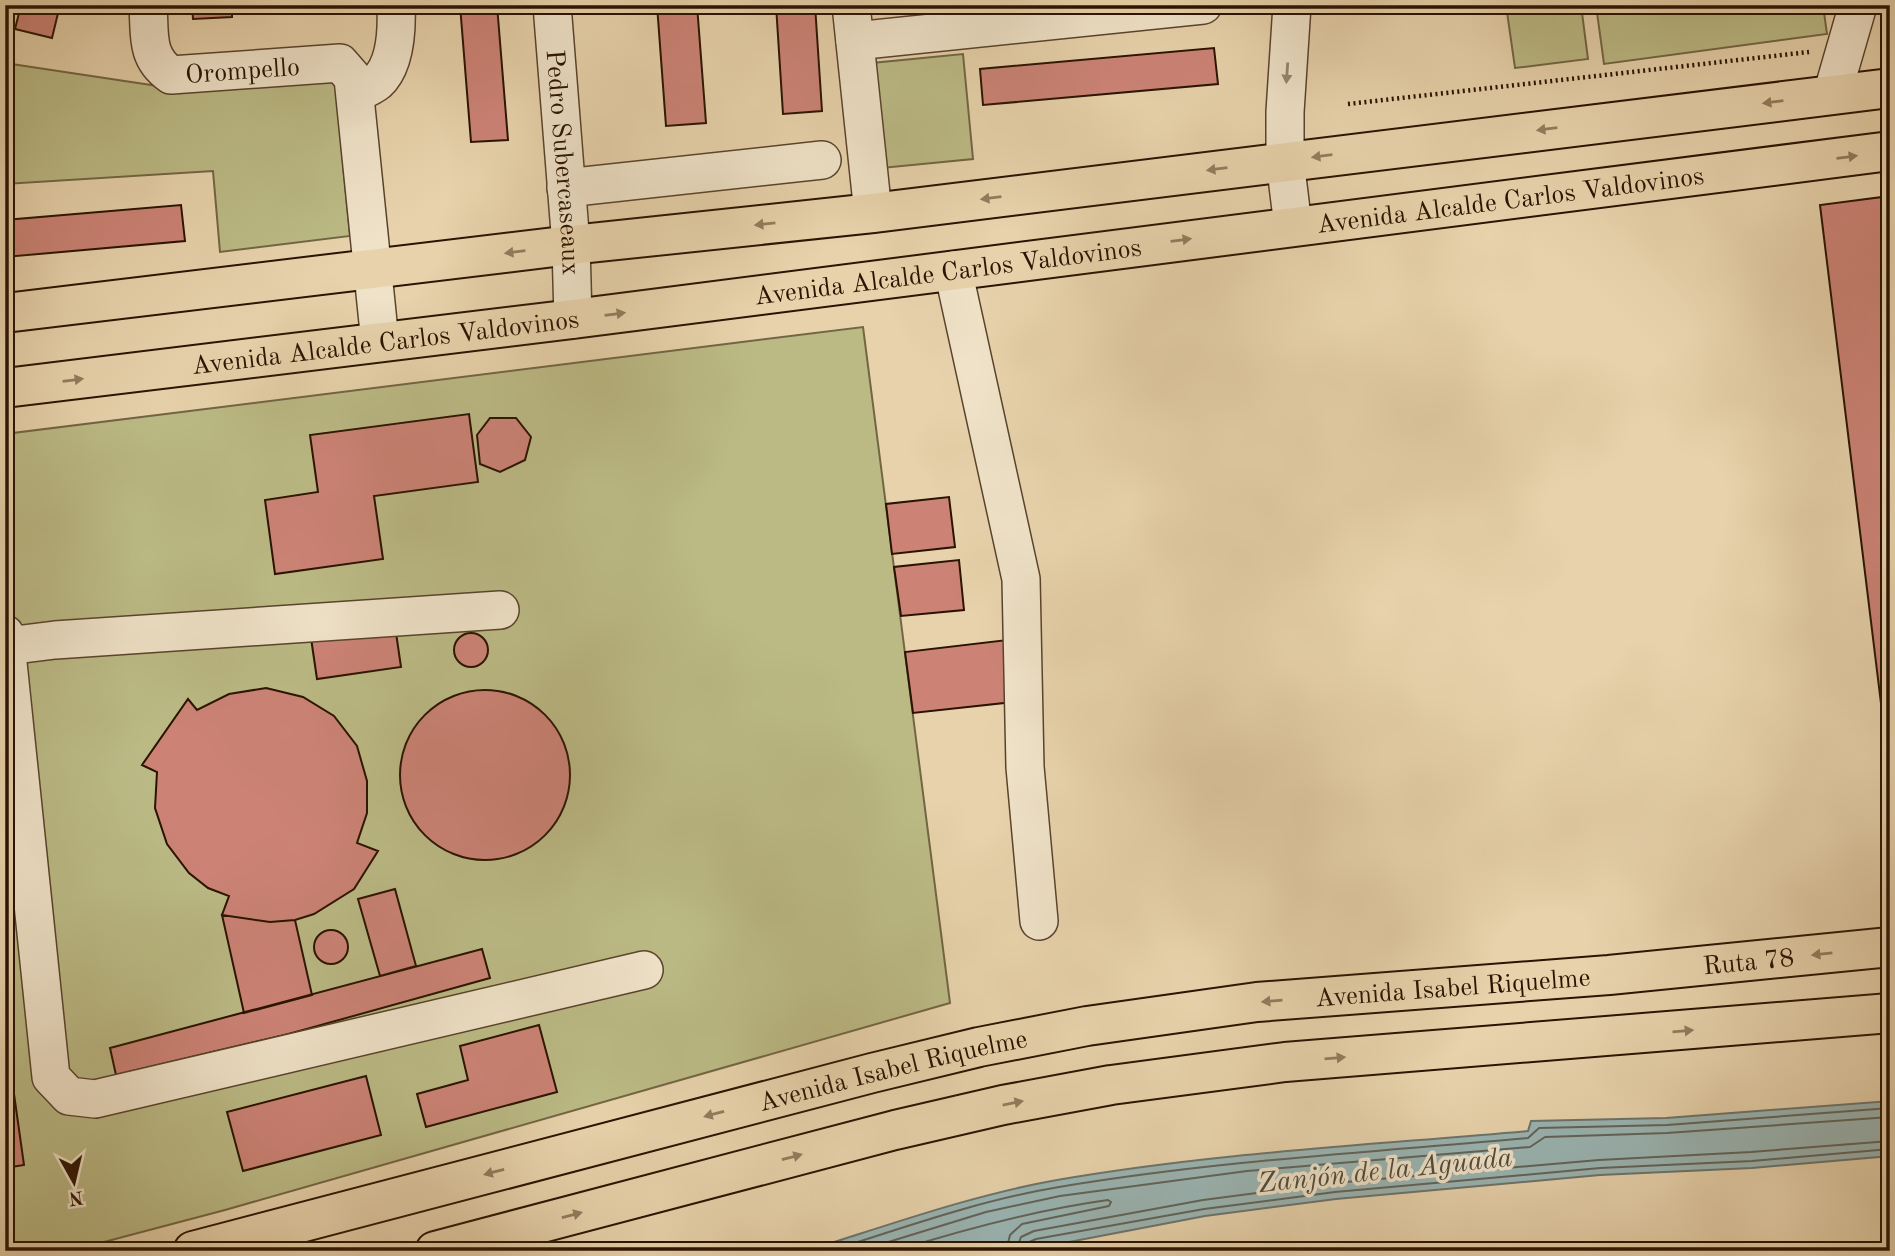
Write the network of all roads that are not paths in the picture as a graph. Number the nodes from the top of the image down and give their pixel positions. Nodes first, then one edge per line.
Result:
1 (148, 5) edge
2 (396, 5) edge
3 (552, 5) edge
4 (1203, 5) edge
5 (1292, 5) edge
6 (1858, 5) edge
7 (1073, 12) edge
8 (853, 23) edge
9 (348, 78) junction
10 (1890, 88) edge
11 (1832, 95) junction
12 (1890, 151) edge
13 (822, 160) dead end
14 (1285, 161) junction
15 (566, 188) junction
16 (873, 213) junction
17 (1293, 226) junction
18 (571, 245) junction
19 (374, 269) junction
20 (953, 270) junction
21 (5, 313) edge
22 (573, 319) junction
23 (380, 342) junction
24 (5, 388) edge
25 (500, 611) dead end
26 (6, 640) edge
27 (1039, 921) dead end
28 (1890, 947) edge
29 (643, 970) dead end
30 (1609, 975) joint
31 (1890, 1013) edge
32 (193, 1251) edge
33 (435, 1251) edge

1 - 9 street, Orompello
2 - 9 street
3 - 15 street, Pedro Subercaseaux
4 - 7 street
5 -> 14 street
6 - 11 street
7 - 8 street
8 - 16 street
9 - 19 street
10 - 11 main road
11 -> 14 main road
17 -> 12 main road, Avenida Alcalde Carlos Valdovinos
13 - 15 street
14 -> 16 main road
14 - 17 street
15 - 18 street, Pedro Subercaseaux
16 -> 18 main road
20 -> 17 main road, Avenida Alcalde Carlos Valdovinos
18 -> 19 main road
18 - 22 street, Pedro Subercaseaux
19 - 21 main road
19 - 23 street
22 -> 20 main road, Avenida Alcalde Carlos Valdovinos
20 - 27 street
22 - 23 main road, Avenida Alcalde Carlos Valdovinos
24 -> 23 main road, Avenida Alcalde Carlos Valdovinos
25 - 26 street
26 - 29 street
28 -> 30 main road, Ruta 78
30 -> 32 main road, Avenida Isabel Riquelme
33 -> 31 main road

